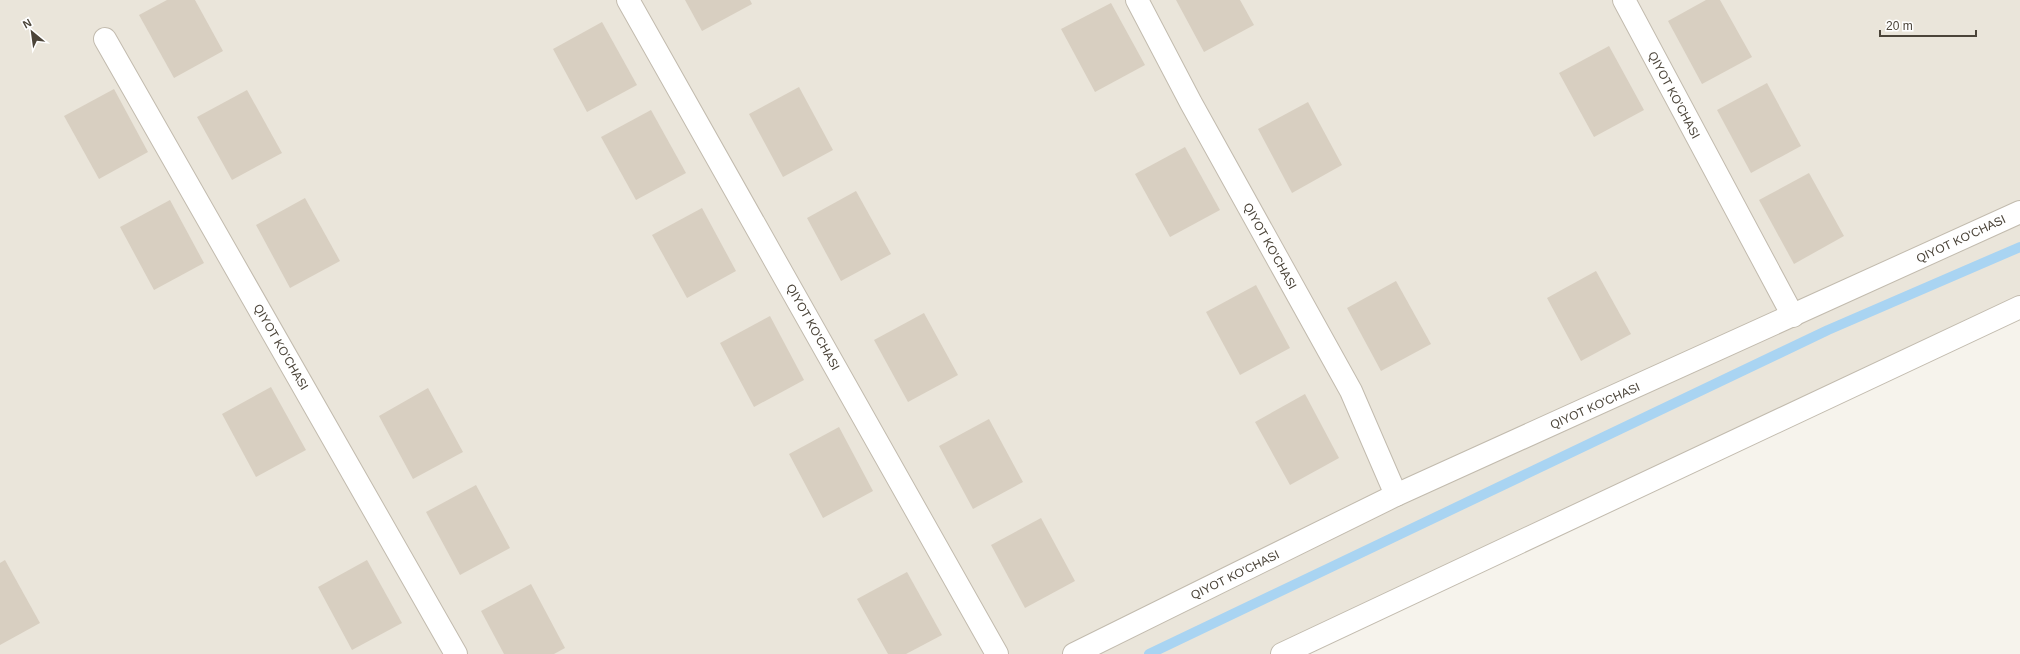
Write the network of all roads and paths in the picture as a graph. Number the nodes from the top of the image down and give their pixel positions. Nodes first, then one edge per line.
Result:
1 (628, 0) edge
2 (1137, 0) edge
3 (1624, 0) edge
4 (105, 39) dead end
5 (2020, 212) edge
6 (2020, 307) edge
7 (1793, 316) junction
8 (1396, 495) junction
9 (456, 654) edge
10 (997, 654) edge
11 (1074, 654) edge
12 (1282, 654) edge

1 - 10 street, QIYOT KO'CHASI
2 - 8 street, QIYOT KO'CHASI
3 - 7 street, QIYOT KO'CHASI
4 - 9 street, QIYOT KO'CHASI
5 - 7 street, QIYOT KO'CHASI
6 - 12 street
7 - 8 street, QIYOT KO'CHASI
8 - 11 street, QIYOT KO'CHASI

